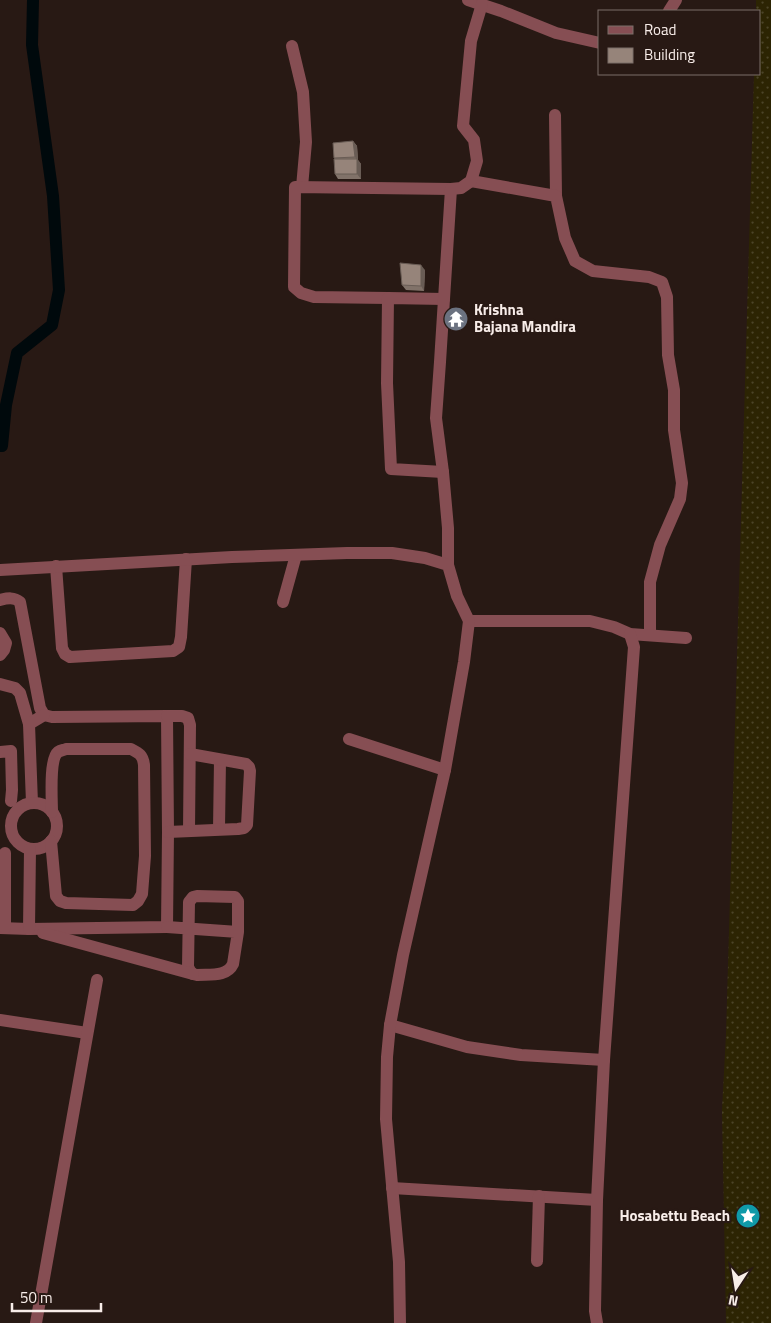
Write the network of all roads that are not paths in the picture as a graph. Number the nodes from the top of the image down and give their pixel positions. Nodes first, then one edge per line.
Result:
1 (468, 0) edge
2 (482, 4) junction
3 (598, 43) edge
4 (292, 46) dead end
5 (555, 115) dead end
6 (471, 181) junction
7 (302, 187) junction
8 (451, 189) junction
9 (556, 196) junction
10 (388, 298) junction
11 (444, 299) junction
12 (443, 472) junction
13 (296, 555) junction
14 (186, 559) junction
15 (448, 565) junction
16 (56, 566) junction
17 (0, 570) edge
18 (0, 600) edge
19 (283, 602) dead end
20 (469, 622) junction
21 (0, 633) edge
22 (630, 634) junction
23 (650, 635) junction
24 (686, 638) dead end
25 (0, 655) edge
26 (0, 684) edge
27 (44, 715) junction
28 (166, 716) junction
29 (29, 724) junction
30 (349, 739) dead end
31 (30, 751) junction
32 (5, 752) edge
33 (190, 754) junction
34 (220, 760) junction
35 (445, 770) junction
36 (144, 801) junction
37 (168, 801) junction
38 (10, 803) edge
39 (32, 803) junction
40 (52, 812) junction
41 (5, 829) edge
42 (218, 829) junction
43 (189, 831) junction
44 (168, 832) junction
45 (51, 841) junction
46 (17, 842) junction
47 (30, 849) junction
48 (2, 852) edge
49 (145, 856) junction
50 (168, 856) junction
51 (115, 904) junction
52 (167, 927) junction
53 (3, 928) edge
54 (115, 928) junction
55 (29, 929) junction
56 (188, 929) junction
57 (238, 932) junction
58 (193, 974) junction
59 (97, 980) dead end
60 (0, 1020) edge
61 (390, 1025) junction
62 (87, 1033) junction
63 (604, 1060) junction
64 (392, 1188) junction
65 (538, 1196) junction
66 (597, 1200) junction
67 (537, 1262) dead end
68 (36, 1323) edge
69 (400, 1323) edge
70 (597, 1323) edge

1 - 2 street
2 - 3 street
2 - 6 street
4 - 7 street
5 - 9 street
6 - 8 street
6 - 9 street
7 - 8 street
7 - 10 street
8 - 11 street
9 - 23 street
10 - 11 street
10 - 12 street
11 - 12 street
12 - 15 street
13 - 14 street
13 - 15 street
13 - 19 street
14 - 16 street
14 - 16 street
15 - 20 street
16 - 17 street
18 - 27 street
20 - 22 street
20 - 35 street
21 - 25 street
22 - 23 street
22 - 63 street
23 - 24 street
26 - 29 street
27 - 28 street
27 - 29 street
28 - 33 street
28 - 37 street
29 - 31 street
30 - 35 street
31 - 32 street
31 - 39 street
32 - 38 street
33 - 34 street
33 - 43 street
34 - 42 street
34 - 42 street
35 - 61 street
36 - 37 street
36 - 40 street
36 - 49 street
37 - 44 street
38 - 39 street
38 - 41 street
39 - 40 street
40 - 45 street
41 - 46 street
42 - 43 street
43 - 44 street
44 - 50 street
45 - 47 street
45 - 51 street
46 - 47 street
46 - 48 street
47 - 55 street
48 - 53 street
49 - 50 street
49 - 51 street
50 - 52 street
51 - 54 street
52 - 54 street
52 - 56 street
53 - 55 street
54 - 55 street
55 - 58 street
56 - 57 street
56 - 57 street
56 - 58 street
57 - 58 street
59 - 62 street
60 - 62 street
61 - 63 street
61 - 64 street
62 - 68 street
63 - 66 street
64 - 65 street
64 - 69 street
65 - 66 street
65 - 67 street
66 - 70 street

